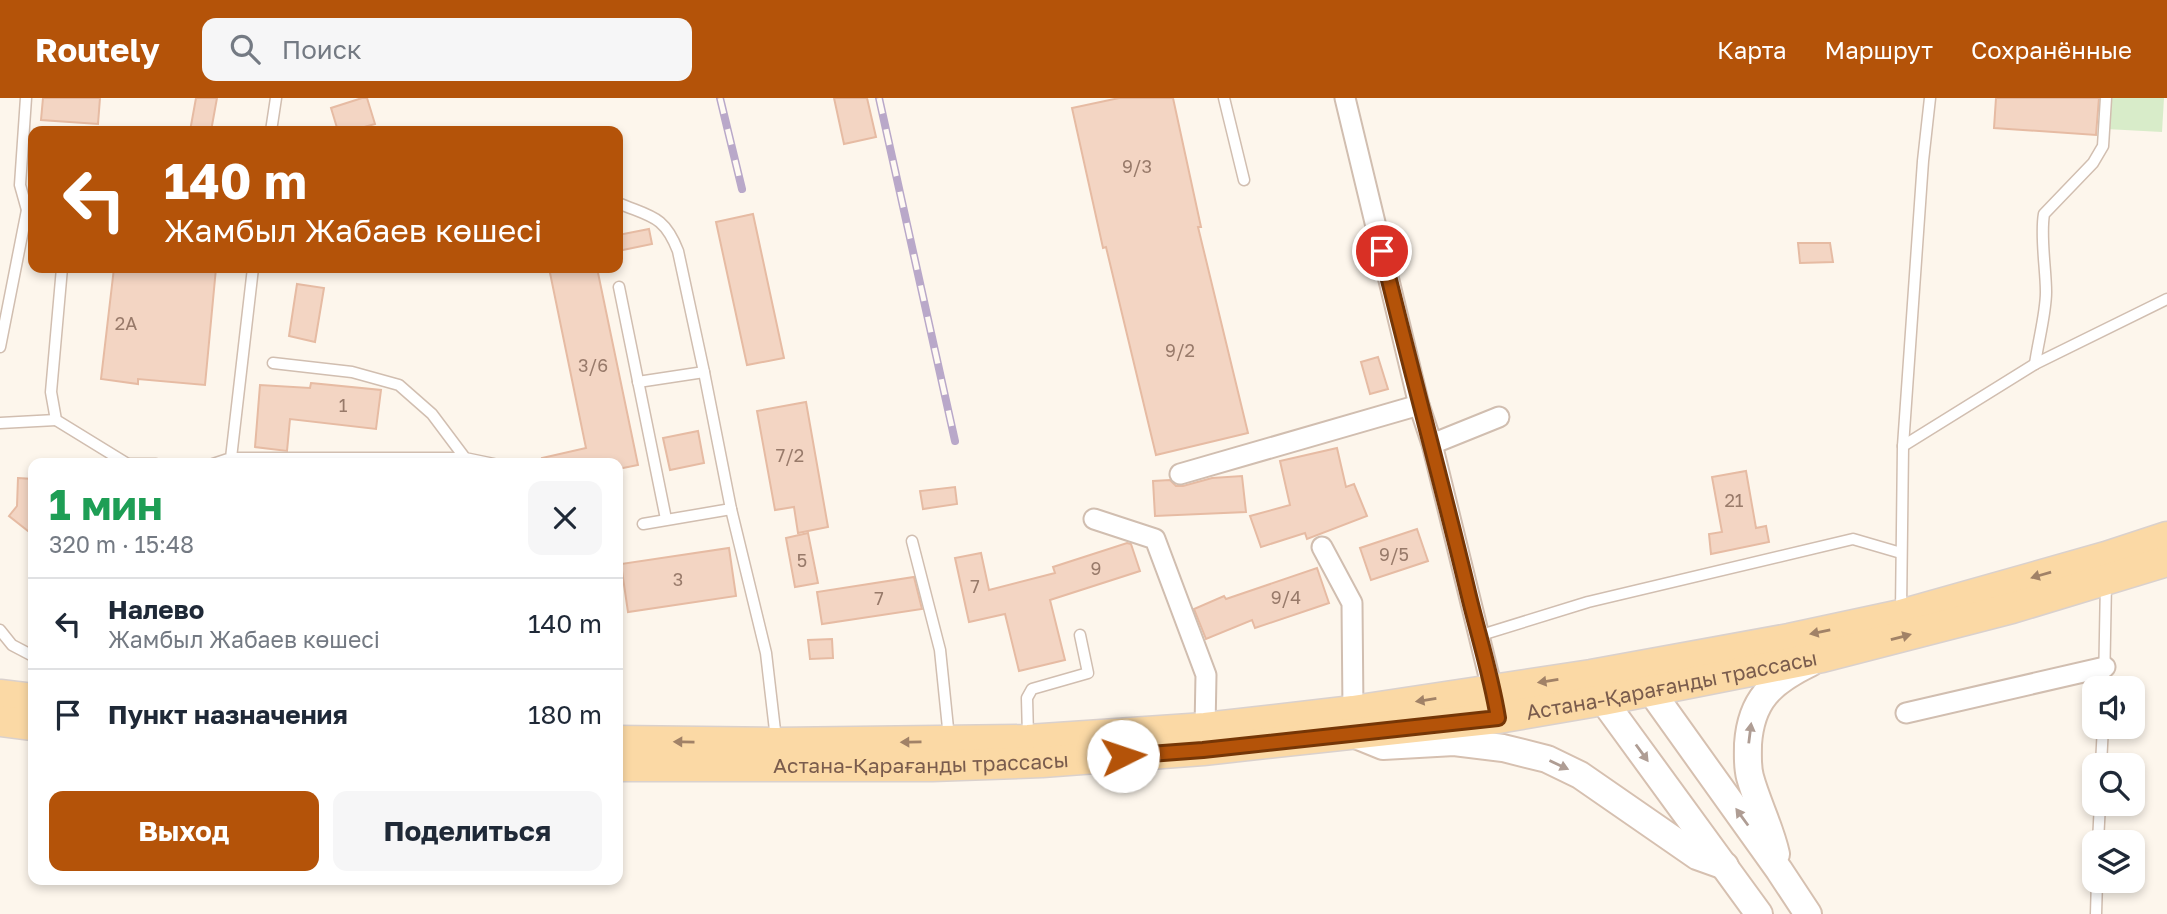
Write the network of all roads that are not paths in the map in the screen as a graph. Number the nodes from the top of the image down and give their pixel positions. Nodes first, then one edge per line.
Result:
1 (26, 98) edge
2 (276, 98) edge
3 (1224, 98) edge
4 (1345, 98) edge
5 (1930, 98) edge
6 (2106, 98) edge
7 (272, 126) edge
8 (1244, 180) dead end
9 (623, 205) edge
10 (28, 207) edge
11 (28, 221) edge
12 (62, 273) edge
13 (252, 273) edge
14 (619, 287) dead end
15 (2167, 299) edge
16 (0, 347) edge
17 (273, 363) dead end
18 (2035, 364) junction
19 (704, 372) junction
20 (638, 382) junction
21 (1419, 405) junction
22 (1499, 416) dead end
23 (56, 420) junction
24 (0, 423) edge
25 (1432, 444) junction
26 (1903, 446) junction
27 (118, 458) edge
28 (231, 458) joint
29 (465, 458) joint
30 (1180, 474) dead end
31 (731, 509) junction
32 (666, 519) junction
33 (1094, 519) dead end
34 (643, 524) dead end
35 (2167, 537) edge
36 (912, 541) dead end
37 (1322, 547) dead end
38 (1901, 553) junction
39 (2167, 561) edge
40 (2106, 569) junction
41 (1901, 615) junction
42 (0, 630) edge
43 (1080, 635) dead end
44 (1478, 636) junction
45 (28, 653) edge
46 (1822, 657) junction
47 (2105, 667) junction
48 (2105, 676) edge
49 (1644, 678) junction
50 (1603, 686) junction
51 (0, 695) edge
52 (28, 698) edge
53 (1496, 704) junction
54 (1906, 713) dead end
55 (0, 721) edge
56 (1351, 722) junction
57 (28, 724) edge
58 (1205, 728) junction
59 (1028, 740) junction
60 (623, 741) edge
61 (950, 742) junction
62 (776, 743) junction
63 (623, 766) edge
64 (1724, 866) junction
65 (1779, 870) junction
66 (2096, 893) edge
67 (1759, 914) edge
68 (1808, 914) edge
69 (2095, 914) edge

1 - 10 lane
2 - 7 lane
3 - 8 lane
4 - 21 street
5 - 26 lane
6 - 18 lane
9 - 19 lane
11 - 16 lane
12 - 23 lane
13 - 28 lane
14 - 20 lane
15 - 18 lane
17 - 29 lane
18 - 26 lane
19 - 20 lane
19 - 31 lane
20 - 32 lane
21 - 25 street
21 - 30 street
22 - 25 street
23 - 24 lane
23 - 27 lane
25 - 44 street
26 - 38 lane
28 - 29 lane
31 - 32 lane
31 - 62 lane
32 - 34 lane
33 - 58 street
35 - 40 main road, Астана-Қарағанды трассасы
36 - 61 lane
37 - 56 street
38 - 41 lane
38 - 44 lane
39 - 40 main road, Астана-Қарағанды трассасы
40 -> 41 main road, Астана-Қарағанды трассасы
46 -> 40 main road, Астана-Қарағанды трассасы
40 - 47 lane
41 -> 49 main road, Астана-Қарағанды трассасы
42 - 45 lane
43 - 59 lane
44 - 53 street
46 - 49 main road, Астана-Қарағанды трассасы
65 -> 46 main road
47 - 48 lane
47 - 54 street
49 - 50 main road, Астана-Қарағанды трассасы
65 -> 49 main road
50 - 53 main road, Астана-Қарағанды трассасы
50 -> 64 main road
51 - 52 main road
53 - 56 main road, Астана-Қарағанды трассасы
55 - 57 main road
56 - 58 main road, Астана-Қарағанды трассасы
56 - 63 main road, Астана-Қарағанды трассасы
56 -> 64 main road
58 - 59 main road, Астана-Қарағанды трассасы
59 - 61 main road, Астана-Қарағанды трассасы
62 -> 60 main road, Астана-Қарағанды трассасы
61 -> 62 main road, Астана-Қарағанды трассасы
64 - 67 main road
65 - 68 main road
66 - 69 lane

